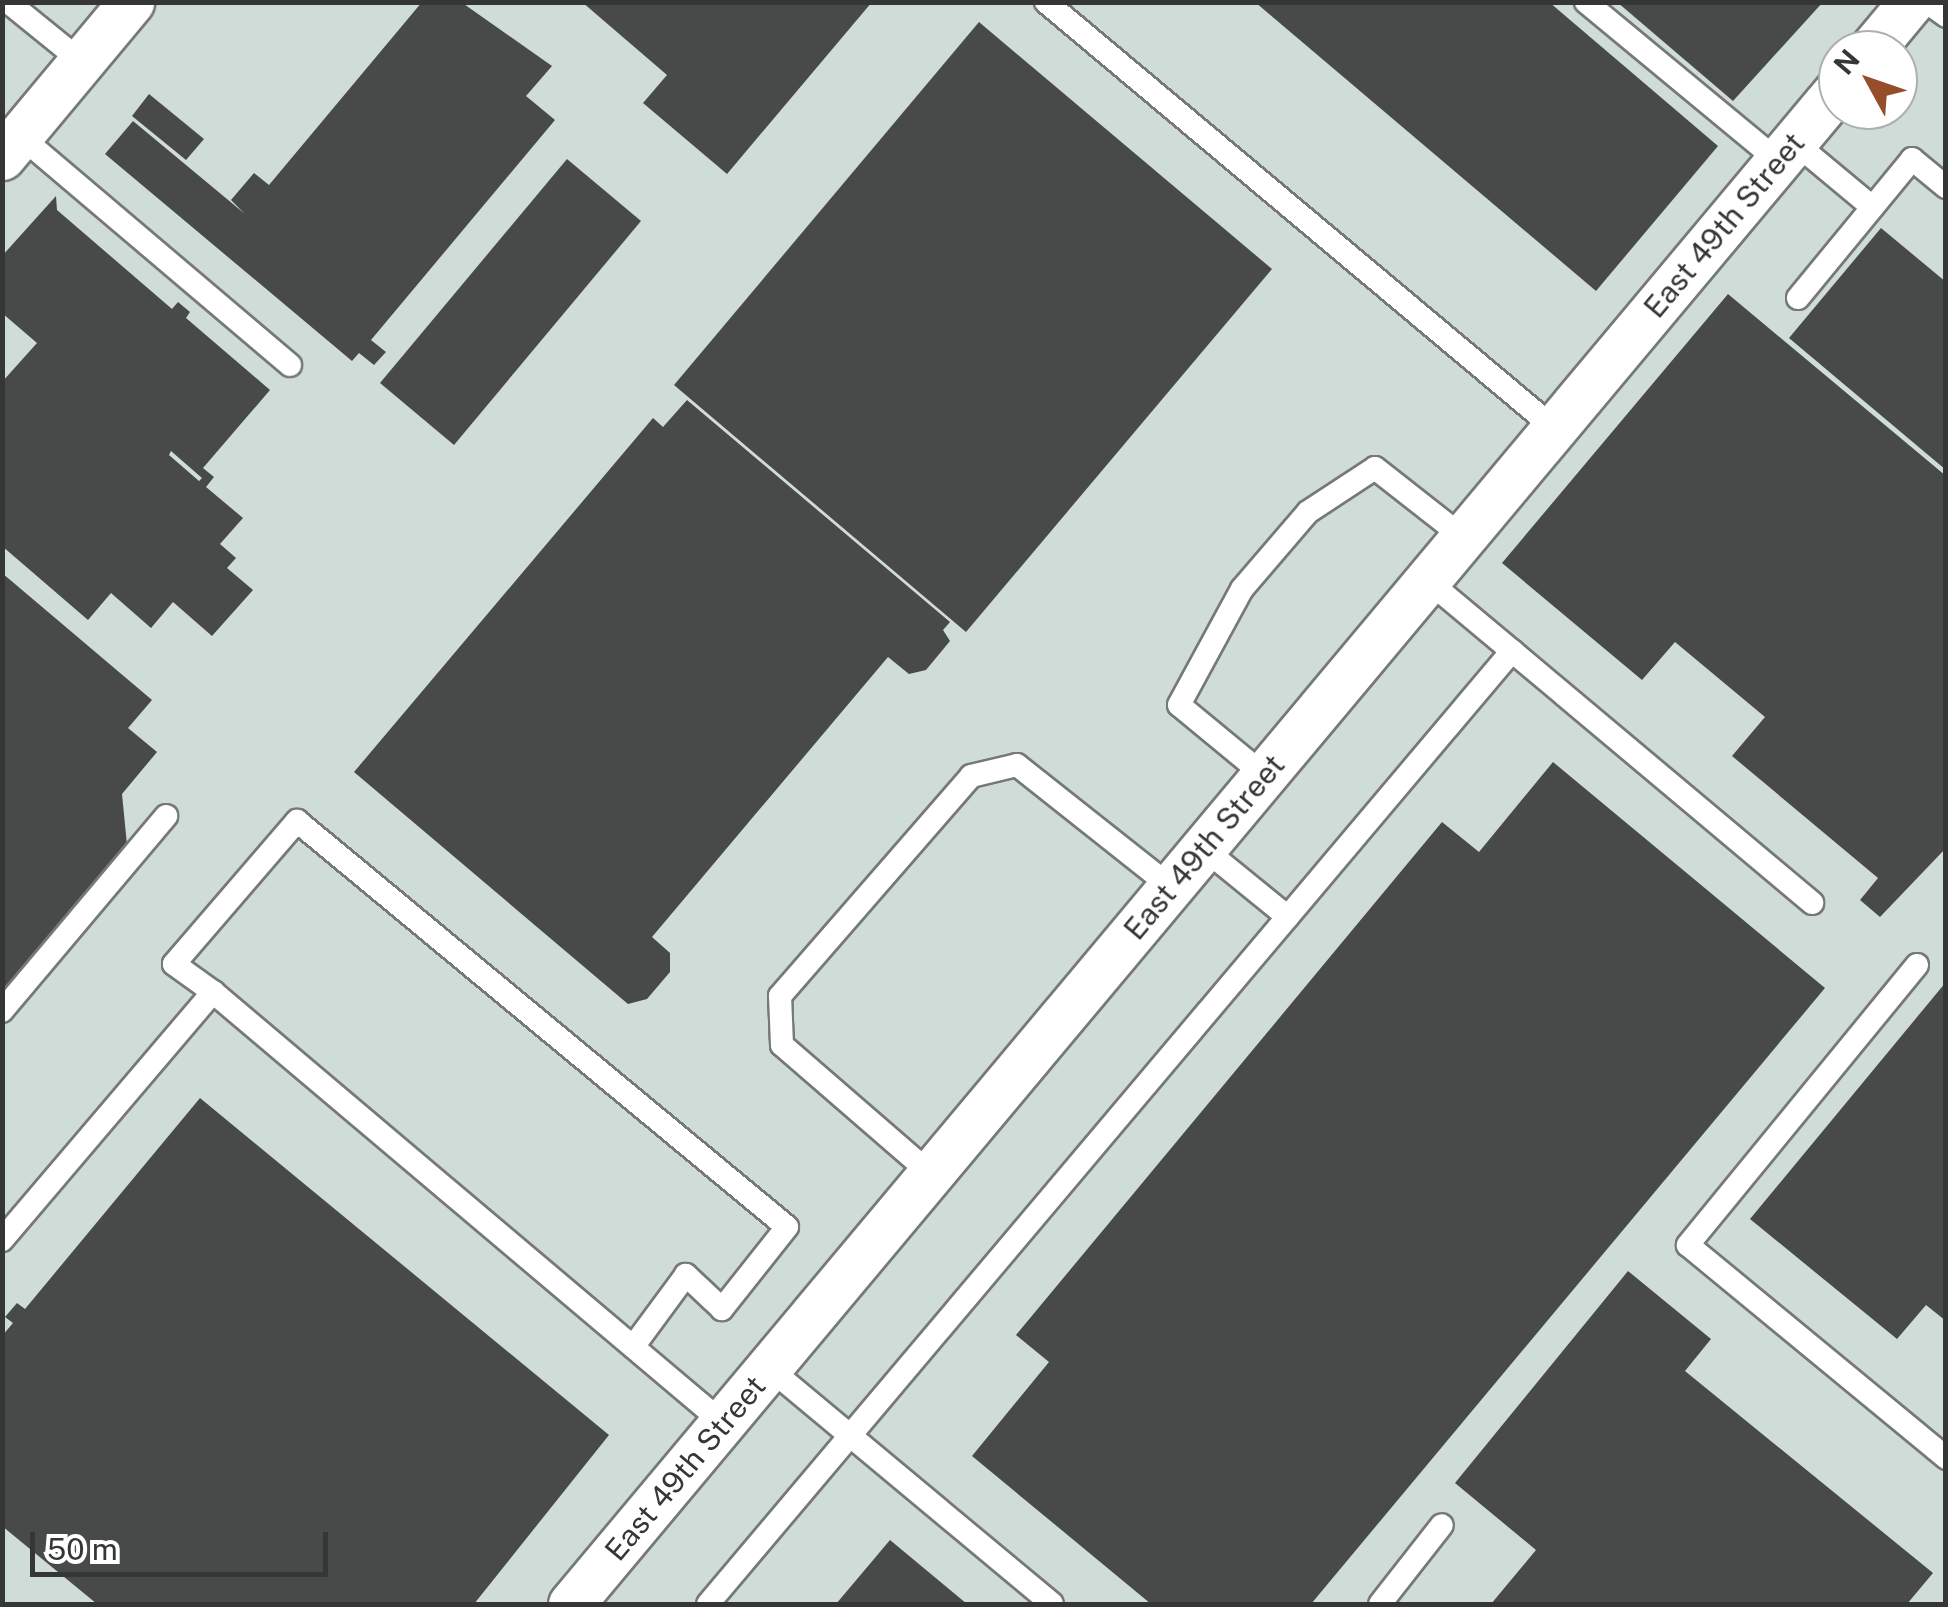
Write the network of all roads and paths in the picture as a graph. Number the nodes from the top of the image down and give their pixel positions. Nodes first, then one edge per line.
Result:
1 (8, 2) edge
2 (132, 2) edge
3 (1046, 2) edge
4 (1586, 2) edge
5 (1911, 2) edge
6 (1927, 2) edge
7 (1946, 16) edge
8 (1888, 30) edge
9 (82, 62) junction
10 (1818, 113) edge
11 (11, 147) edge
12 (1786, 152) junction
13 (1946, 187) edge
14 (1872, 207) junction
15 (1798, 298) dead end
16 (290, 364) dead end
17 (1554, 428) junction
18 (1463, 538) junction
19 (1427, 580) junction
20 (1512, 652) junction
21 (1264, 775) junction
22 (166, 816) dead end
23 (1203, 848) junction
24 (1170, 887) junction
25 (1812, 903) dead end
26 (1288, 916) junction
27 (1917, 965) dead end
28 (213, 992) junction
29 (2, 1011) edge
30 (931, 1174) junction
31 (2, 1240) edge
32 (633, 1346) junction
33 (770, 1368) junction
34 (723, 1423) junction
35 (847, 1440) junction
36 (1946, 1458) edge
37 (1442, 1525) dead end
38 (571, 1604) edge
39 (708, 1604) edge
40 (1052, 1604) edge
41 (1380, 1604) edge

1 - 9 lane
2 - 9 street
3 - 17 lane
4 - 12 lane
5 - 8 street
6 - 7 lane
9 - 11 street
10 - 12 street, East 49th Street
11 - 16 lane
12 - 14 lane
12 - 17 street, East 49th Street
13 - 14 lane
14 - 15 lane
17 - 18 street, East 49th Street
18 - 19 street, East 49th Street
18 - 21 lane
19 - 20 lane
19 - 21 street, East 49th Street
20 - 25 lane
20 - 26 lane
21 - 23 street, East 49th Street
22 - 29 lane
23 - 24 street, East 49th Street
23 - 26 lane
24 - 30 street, East 49th Street
24 - 30 lane
26 - 35 lane
27 - 36 lane
28 - 31 lane
28 - 32 lane
28 - 32 lane
30 - 33 street, East 49th Street
32 - 34 lane
33 - 34 street, East 49th Street
33 - 35 lane
34 - 38 street, East 49th Street
35 - 39 lane
35 - 40 lane
37 - 41 lane

